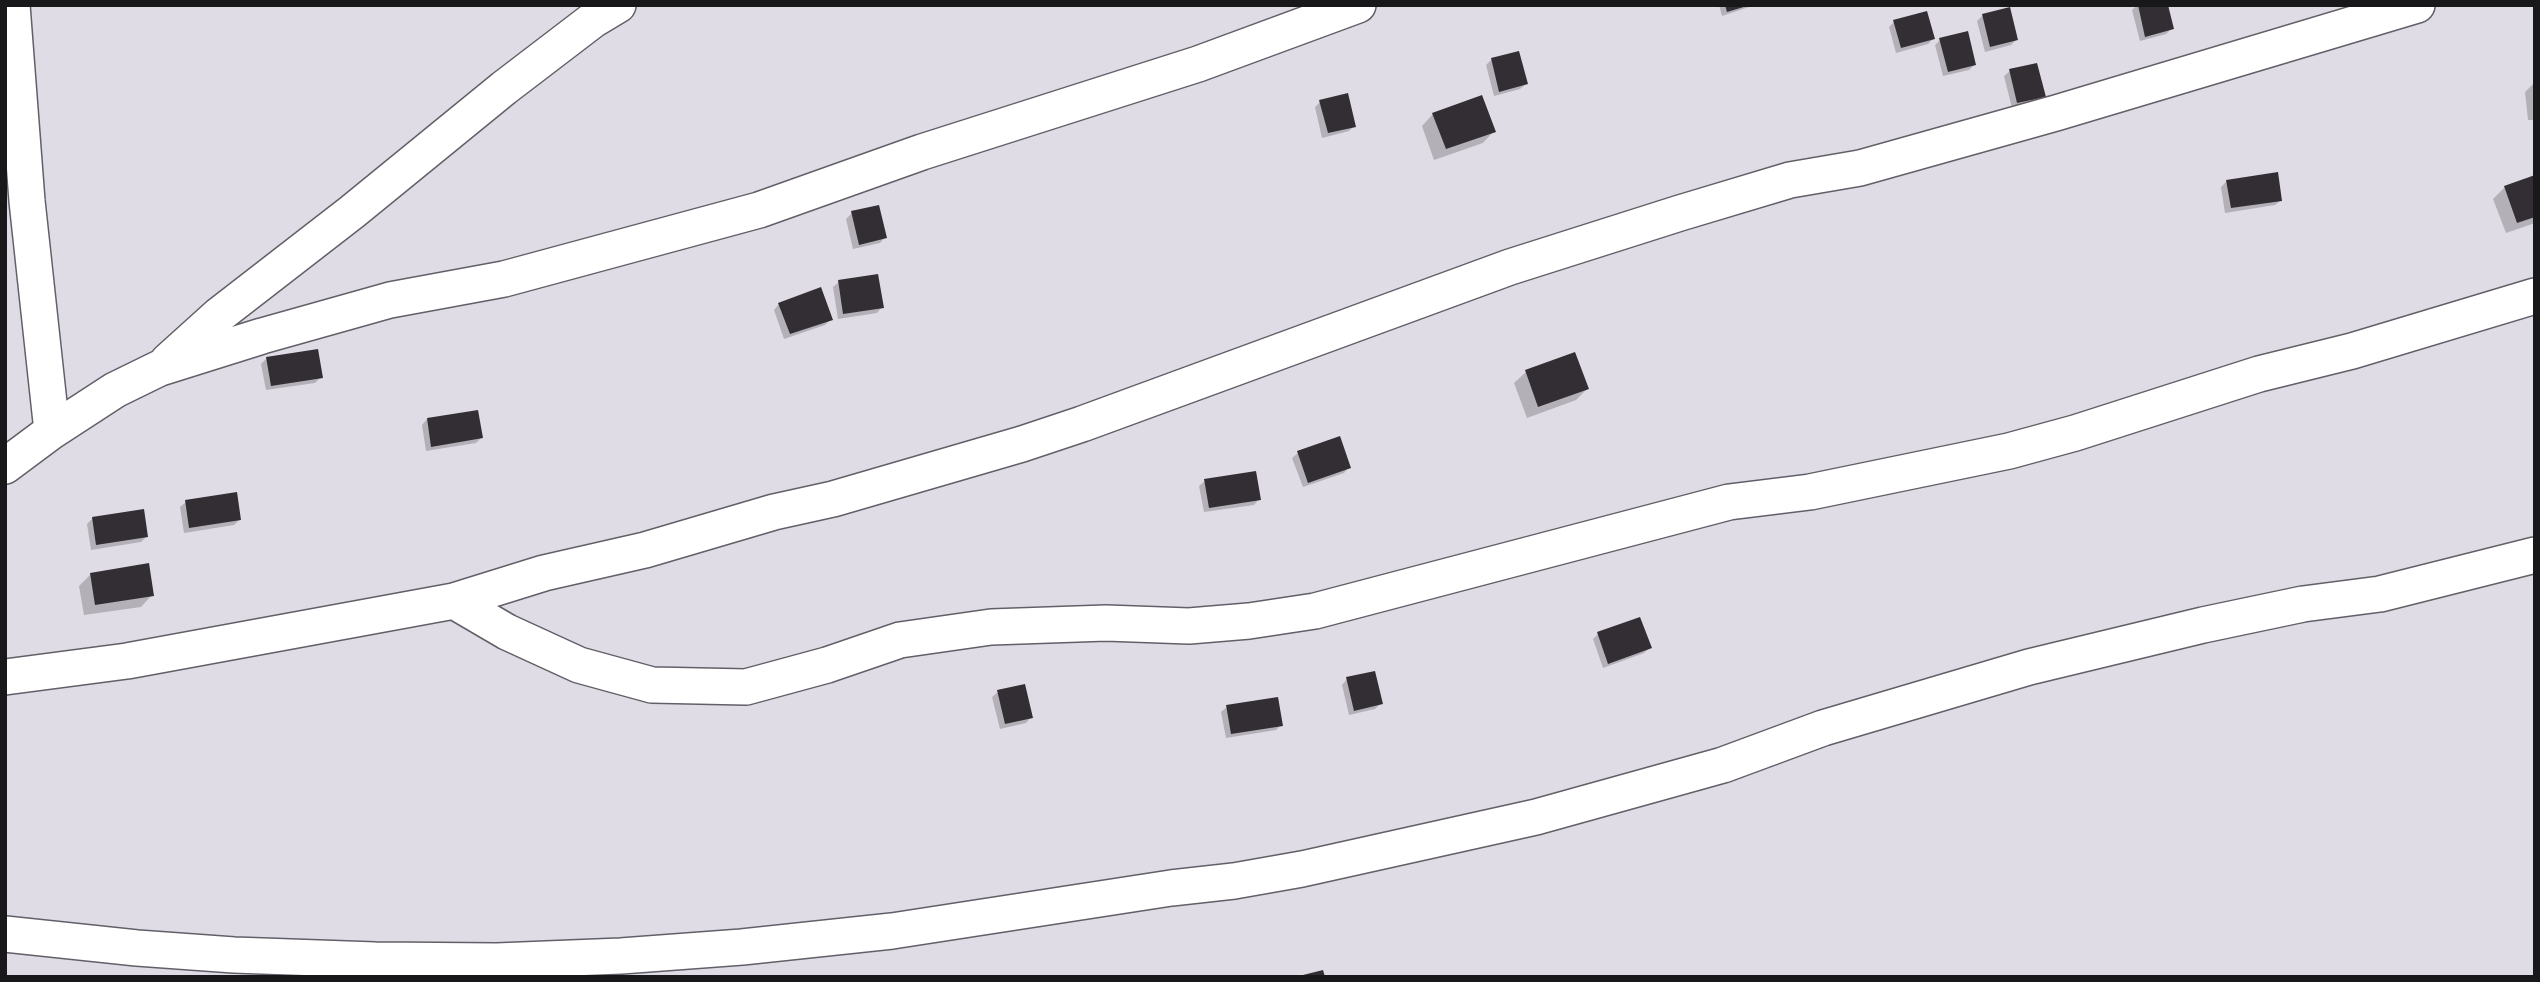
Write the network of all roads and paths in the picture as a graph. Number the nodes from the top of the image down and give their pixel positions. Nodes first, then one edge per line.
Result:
1 (12, 5) edge
2 (618, 5) edge
3 (1358, 5) edge
4 (2417, 5) edge
5 (2535, 296) edge
6 (160, 368) junction
7 (52, 431) junction
8 (5, 466) edge
9 (2535, 555) edge
10 (454, 601) junction
11 (5, 677) edge
12 (5, 934) edge

1 - 7 street
2 - 6 street
3 - 6 street
4 - 10 street
5 - 10 street
6 - 7 street
7 - 8 street
9 - 12 street
10 - 11 street

